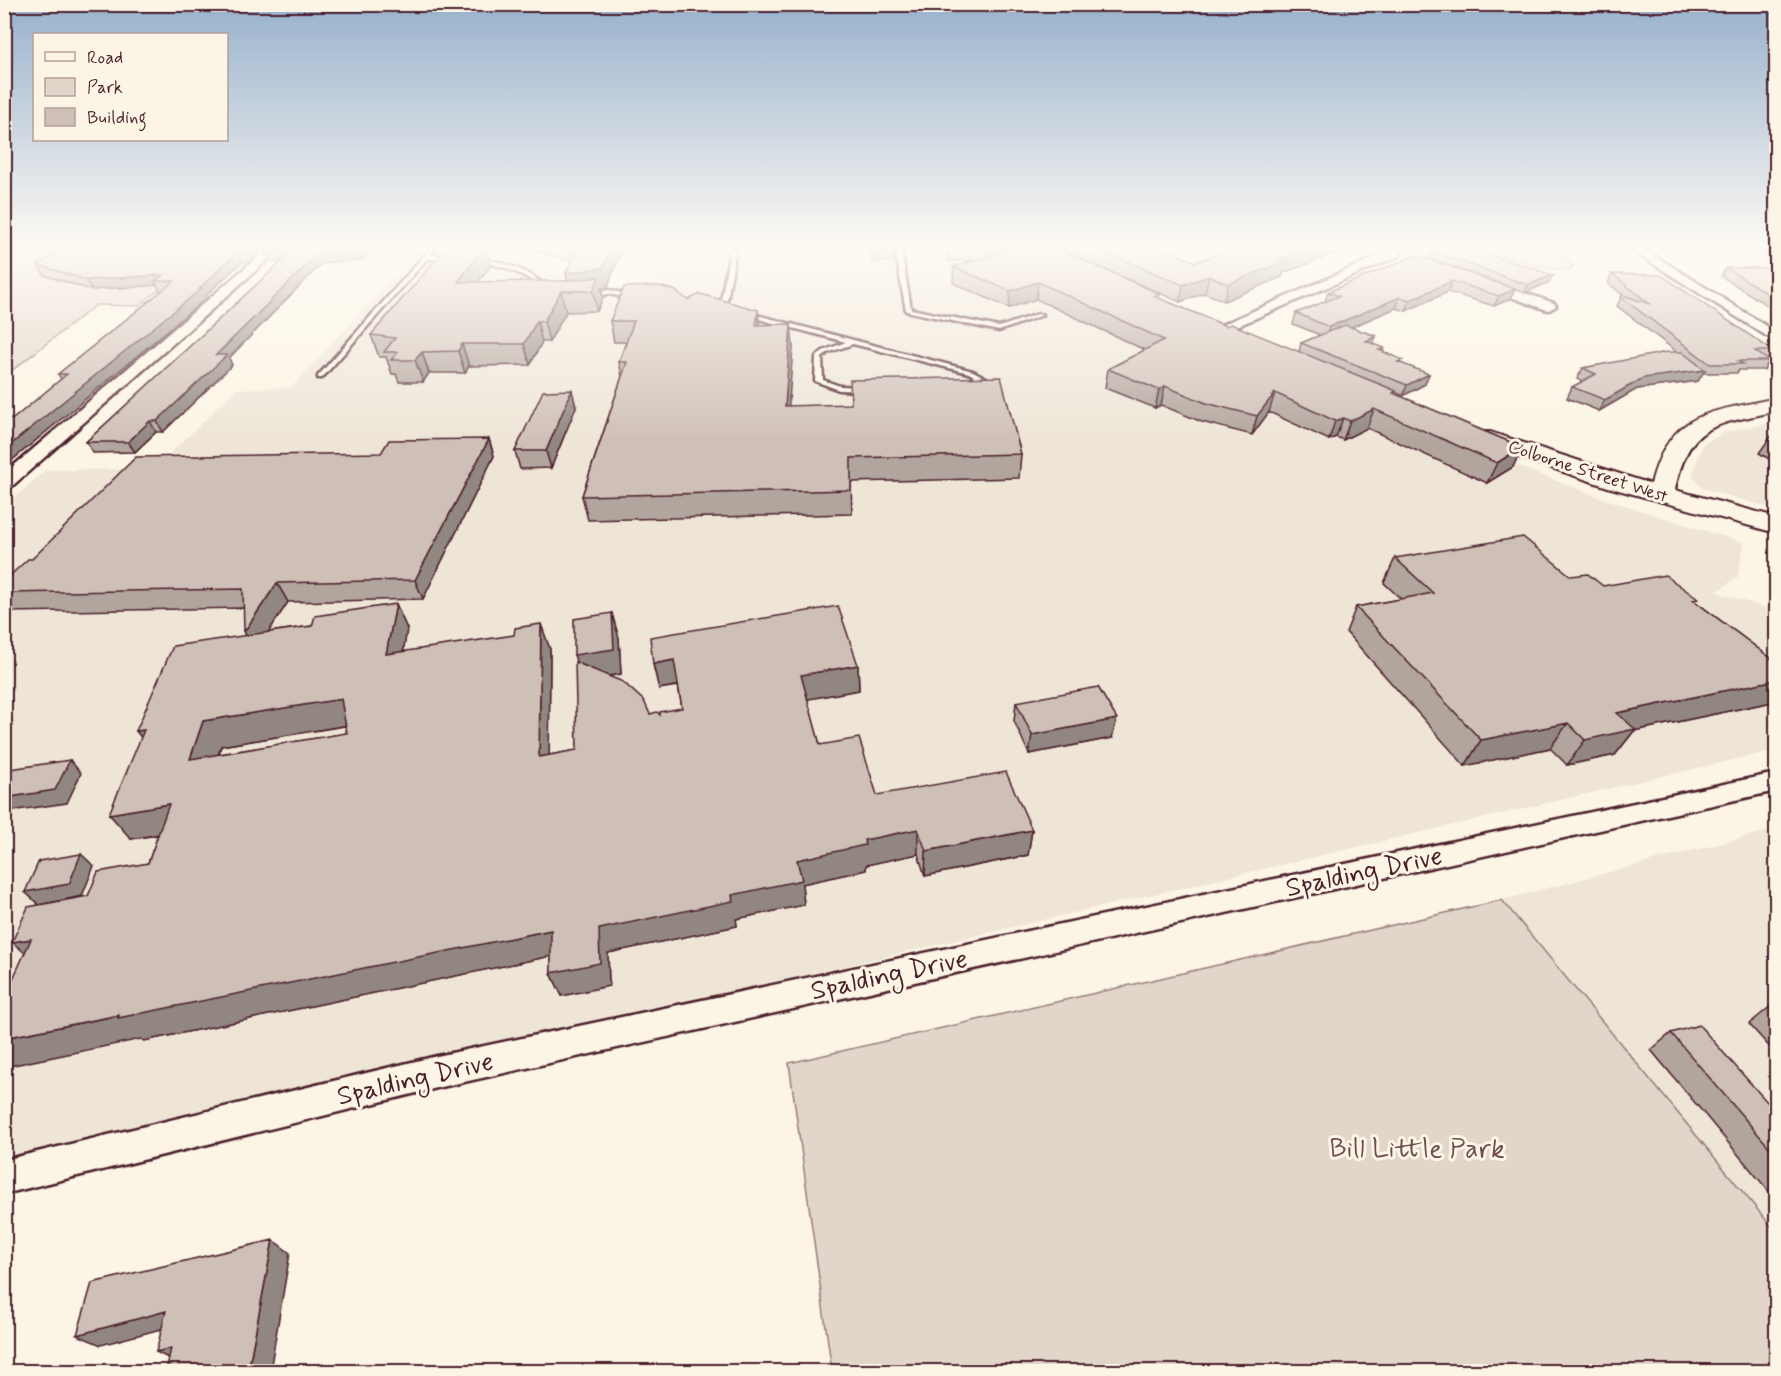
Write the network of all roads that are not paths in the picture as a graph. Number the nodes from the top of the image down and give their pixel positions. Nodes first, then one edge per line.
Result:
1 (200, 313) edge
2 (376, 313) edge
3 (740, 313) edge
4 (923, 313) edge
5 (1256, 313) edge
6 (1737, 313) edge
7 (1040, 315) dead end
8 (1198, 320) edge
9 (1219, 329) junction
10 (1241, 338) edge
11 (1776, 338) edge
12 (851, 342) junction
13 (320, 377) dead end
14 (872, 390) edge
15 (980, 391) edge
16 (1776, 405) edge
17 (1466, 432) edge
18 (4, 484) edge
19 (1661, 495) junction
20 (1776, 525) edge
21 (1776, 782) edge
22 (4, 1177) edge

1 - 18 street
2 - 13 lane
3 - 12 lane
4 - 7 lane
5 - 9 street
6 - 11 street
8 - 9 main road
9 - 10 main road
12 - 14 lane
12 - 15 lane
16 - 19 main road
17 - 19 main road, Colborne Street West
19 - 20 main road, Colborne Street West
21 - 22 street, Spalding Drive

